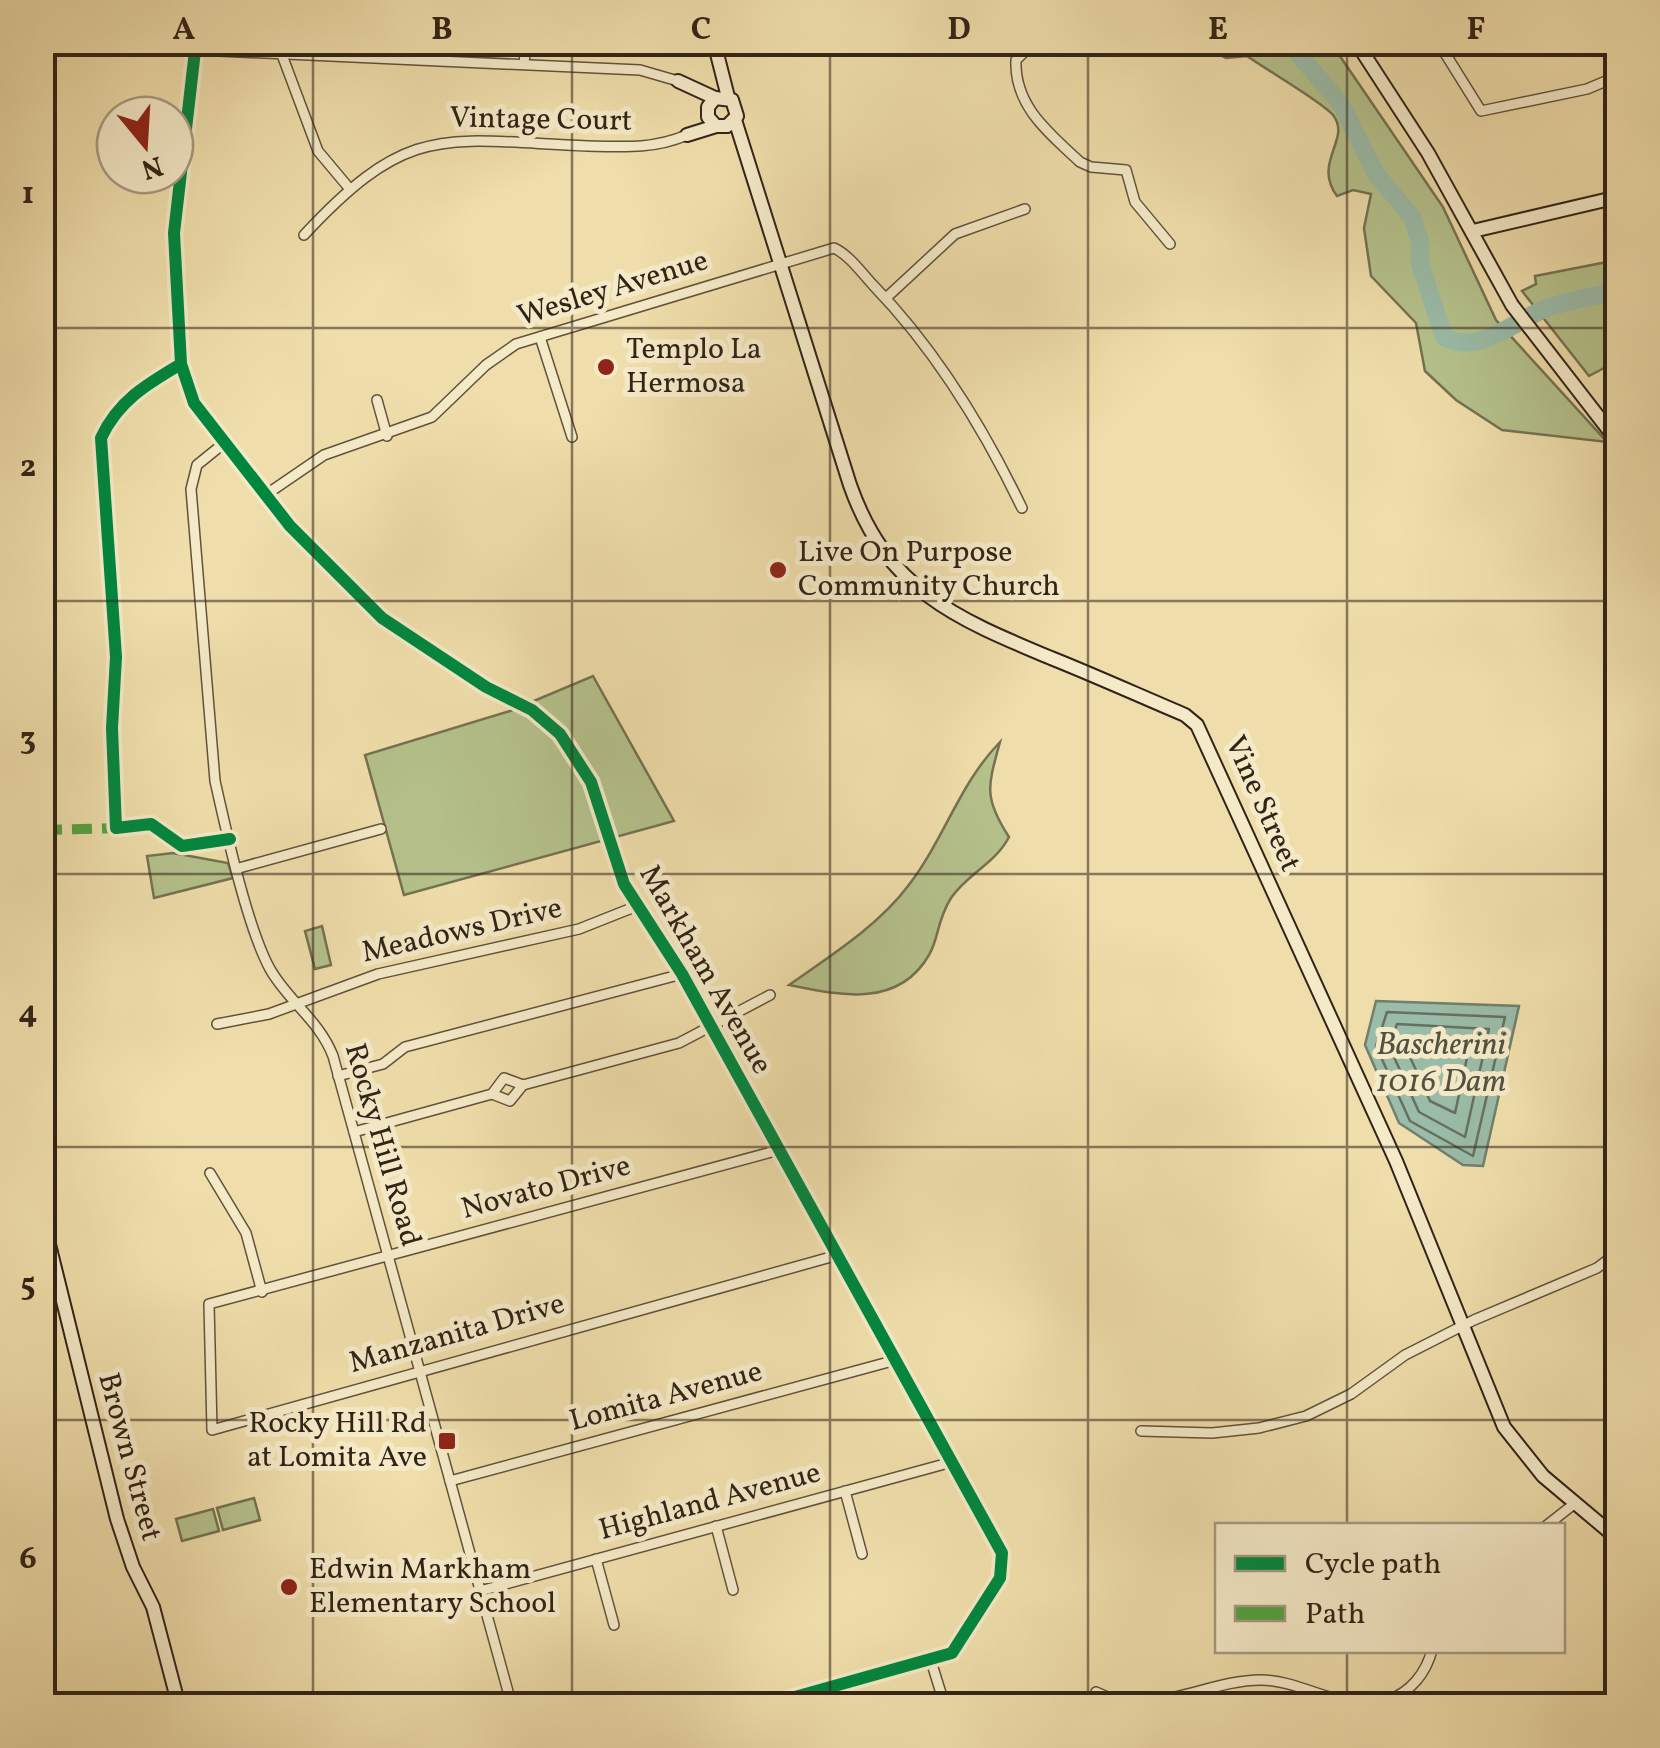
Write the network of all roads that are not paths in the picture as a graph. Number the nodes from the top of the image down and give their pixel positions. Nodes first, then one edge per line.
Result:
1 (526, 42) edge
2 (714, 42) edge
3 (1035, 42) edge
4 (1356, 42) edge
5 (1443, 44) edge
6 (196, 46) edge
7 (282, 55) junction
8 (524, 64) junction
9 (717, 65) junction
10 (1618, 76) edge
11 (678, 81) junction
12 (696, 89) junction
13 (719, 111) junction
14 (687, 135) joint
15 (349, 188) junction
16 (1618, 196) edge
17 (1025, 208) dead end
18 (1473, 231) junction
19 (304, 234) dead end
20 (1170, 244) dead end
21 (781, 262) junction
22 (886, 298) junction
23 (540, 337) junction
24 (376, 400) dead end
25 (387, 436) junction
26 (572, 437) dead end
27 (1618, 442) edge
28 (223, 444) junction
29 (264, 496) junction
30 (1022, 508) dead end
31 (381, 830) dead end
32 (239, 868) junction
33 (637, 906) junction
34 (682, 974) junction
35 (770, 995) dead end
36 (297, 1002) junction
37 (217, 1024) dead end
38 (711, 1026) junction
39 (338, 1076) junction
40 (523, 1085) junction
41 (492, 1094) junction
42 (354, 1132) junction
43 (779, 1150) junction
44 (210, 1173) dead end
45 (42, 1216) edge
46 (1618, 1252) edge
47 (838, 1255) junction
48 (388, 1258) junction
49 (262, 1292) junction
50 (209, 1304) joint
51 (1464, 1326) junction
52 (896, 1360) junction
53 (420, 1371) junction
54 (1141, 1431) dead end
55 (952, 1462) junction
56 (450, 1482) junction
57 (845, 1491) junction
58 (1574, 1504) junction
59 (1550, 1523) edge
60 (716, 1526) junction
61 (1618, 1539) edge
62 (862, 1554) dead end
63 (596, 1559) junction
64 (734, 1590) dead end
65 (480, 1591) junction
66 (614, 1625) dead end
67 (1431, 1653) edge
68 (931, 1661) junction
69 (1096, 1692) dead end
70 (180, 1706) edge
71 (512, 1706) edge
72 (763, 1706) edge
73 (945, 1706) edge

1 - 8 street
2 - 9 street, Vine Street
3 - 20 street
4 - 18 street
5 - 10 street
6 - 7 street
6 - 28 street, Markham Avenue
7 - 8 street
7 - 15 street
8 - 11 street
9 - 12 street
9 - 13 street, Vine Street
11 - 12 street
11 - 13 street
12 - 13 street
13 - 14 street
13 - 21 street, Vine Street
14 - 15 street, Vintage Court
15 - 19 street, Vintage Court
16 - 18 street
17 - 22 street
18 - 27 street
21 - 22 street, Wesley Avenue
21 - 23 street, Wesley Avenue
21 - 51 street, Vine Street
22 - 30 street
23 - 25 street, Wesley Avenue
23 - 26 street
24 - 25 street
25 - 29 street, Wesley Avenue
28 - 29 street, Markham Avenue
28 - 32 street, Rocky Hill Road
29 - 33 street, Markham Avenue
31 - 32 street
32 - 36 street, Rocky Hill Road
33 - 34 street, Markham Avenue
33 - 36 street, Meadows Drive
34 - 38 street, Markham Avenue
34 - 39 street
35 - 38 street
36 - 37 street, Meadows Drive
36 - 39 street, Rocky Hill Road
38 - 40 street
38 - 43 street, Markham Avenue
39 - 42 street, Rocky Hill Road
40 - 41 street
40 - 41 street
41 - 42 street
42 - 48 street, Rocky Hill Road
43 - 47 street, Markham Avenue
43 - 48 street, Novato Drive
44 - 49 street
45 - 70 street, Brown Street
46 - 51 street
47 - 52 street, Markham Avenue
47 - 53 street, Manzanita Drive
48 - 49 street, Novato Drive
48 - 53 street, Rocky Hill Road
49 - 50 street, Novato Drive
50 - 53 street, Manzanita Drive
51 - 54 street
51 - 58 street, Vine Street
52 - 55 street, Markham Avenue
52 - 56 street, Lomita Avenue
53 - 56 street, Rocky Hill Road
55 - 57 street, Highland Avenue
55 - 68 street, Markham Avenue
56 - 65 street, Rocky Hill Road
57 - 60 street, Highland Avenue
57 - 62 street
58 - 59 street
58 - 61 street, Vine Street
60 - 63 street, Highland Avenue
60 - 64 street
63 - 65 street, Highland Avenue
63 - 66 street
65 - 71 street, Rocky Hill Road
67 - 69 street
68 - 72 street, Markham Avenue
68 - 73 street

